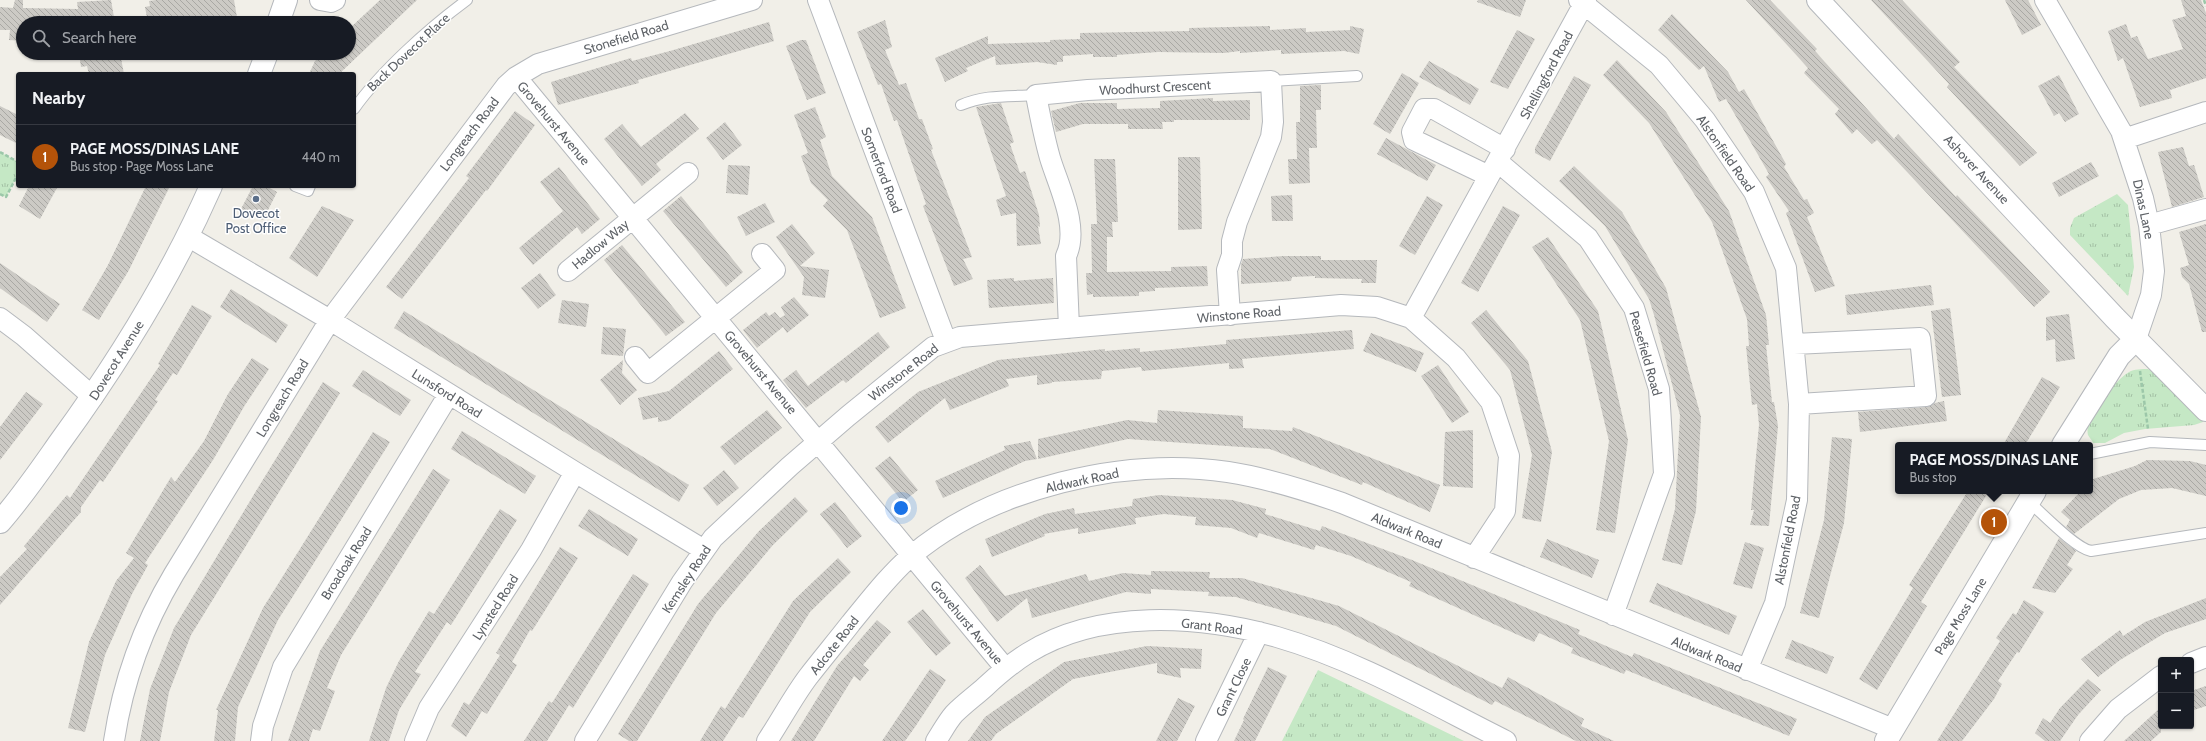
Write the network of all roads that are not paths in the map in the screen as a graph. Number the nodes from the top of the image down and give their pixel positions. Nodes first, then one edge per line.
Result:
1 (286, 0) edge
2 (320, 0) edge
3 (335, 0) edge
4 (467, 0) edge
5 (752, 0) edge
6 (818, 0) edge
7 (1818, 0) edge
8 (2045, 0) edge
9 (1583, 1) edge
10 (280, 16) edge
11 (264, 60) edge
12 (259, 72) edge
13 (1357, 76) dead end
14 (511, 81) junction
15 (1271, 81) junction
16 (1036, 95) junction
17 (961, 105) dead end
18 (356, 106) edge
19 (2206, 112) edge
20 (2124, 139) junction
21 (1497, 162) junction
22 (688, 173) dead end
23 (210, 188) edge
24 (300, 188) edge
25 (309, 188) edge
26 (2206, 209) edge
27 (632, 217) junction
28 (2149, 225) junction
29 (189, 236) junction
30 (762, 254) dead end
31 (568, 271) dead end
32 (1230, 314) junction
33 (0, 318) edge
34 (1411, 318) junction
35 (717, 319) junction
36 (330, 320) junction
37 (1069, 328) junction
38 (2136, 338) junction
39 (946, 341) junction
40 (1794, 344) junction
41 (635, 357) dead end
42 (449, 394) junction
43 (93, 397) junction
44 (1800, 404) junction
45 (2206, 410) edge
46 (818, 442) junction
47 (2065, 442) edge
48 (2206, 445) edge
49 (2093, 453) edge
50 (575, 472) junction
51 (2032, 496) edge
52 (1, 520) edge
53 (2206, 533) edge
54 (704, 550) junction
55 (911, 556) junction
56 (1474, 558) junction
57 (1613, 615) junction
58 (1259, 632) junction
59 (2206, 657) edge
60 (2194, 662) edge
61 (1005, 668) junction
62 (1747, 670) junction
63 (2158, 678) edge
64 (1889, 735) edge
65 (114, 741) edge
66 (261, 741) edge
67 (414, 741) edge
68 (584, 741) edge
69 (767, 741) edge
70 (936, 741) edge
71 (1206, 741) edge
72 (1506, 741) edge
73 (2090, 741) edge

1 - 10 street
2 - 3 street
4 - 18 lane, Back Dovecot Place
5 - 14 street, Stonefield Road
6 - 39 street, Somerford Road
7 - 38 street, Ashover Avenue
8 - 20 street, Dinas Lane
9 - 21 street, Shellingford Road
9 - 40 street, Alstonfield Road
11 - 12 street
13 - 15 lane
14 - 27 street, Grovehurst Avenue
14 - 36 street, Longreach Road
15 - 16 street, Woodhurst Crescent
15 - 32 street
16 - 17 lane
16 - 37 street
19 - 20 street
20 - 28 street, Dinas Lane
21 - 34 street, Shellingford Road
21 - 57 street, Peasefield Road
22 - 27 street, Hadlow Way
23 - 29 street, Dovecot Avenue
24 - 25 lane
26 - 28 street
27 - 31 street, Hadlow Way
27 - 35 street, Grovehurst Avenue
28 - 38 street, Dinas Lane
29 - 36 street, Lunsford Road
29 - 43 street, Dovecot Avenue
30 - 35 street
32 - 34 street, Winstone Road
32 - 37 street, Winstone Road
33 - 43 street
34 - 56 street, Winstone Road
35 - 41 street
35 - 46 street, Grovehurst Avenue
36 - 42 street, Lunsford Road
36 - 65 street, Longreach Road
37 - 39 street, Winstone Road
38 - 45 street
38 - 47 street
39 - 46 street, Winstone Road
40 - 44 street, Alstonfield Road
40 - 44 street
42 - 50 street, Lunsford Road
42 - 66 street, Broadoak Road
43 - 52 street, Dovecot Avenue
44 - 62 street, Alstonfield Road
46 - 54 street, Kemsley Road
46 - 55 street, Grovehurst Avenue
48 - 49 lane
50 - 54 street, Lunsford Road
50 - 67 street, Lynsted Road
51 - 53 lane
51 - 64 street, Page Moss Lane
54 - 68 street, Kemsley Road
55 - 56 street, Aldwark Road
55 - 61 street, Grovehurst Avenue
55 - 69 street, Adcote Road
56 - 57 street, Aldwark Road
57 - 62 street, Aldwark Road
58 - 61 street, Grant Road
58 - 71 street, Grant Close
58 - 72 street, Grant Road
59 - 60 street
61 - 70 street, Grant Road
62 - 64 street, Aldwark Road
63 - 73 street

